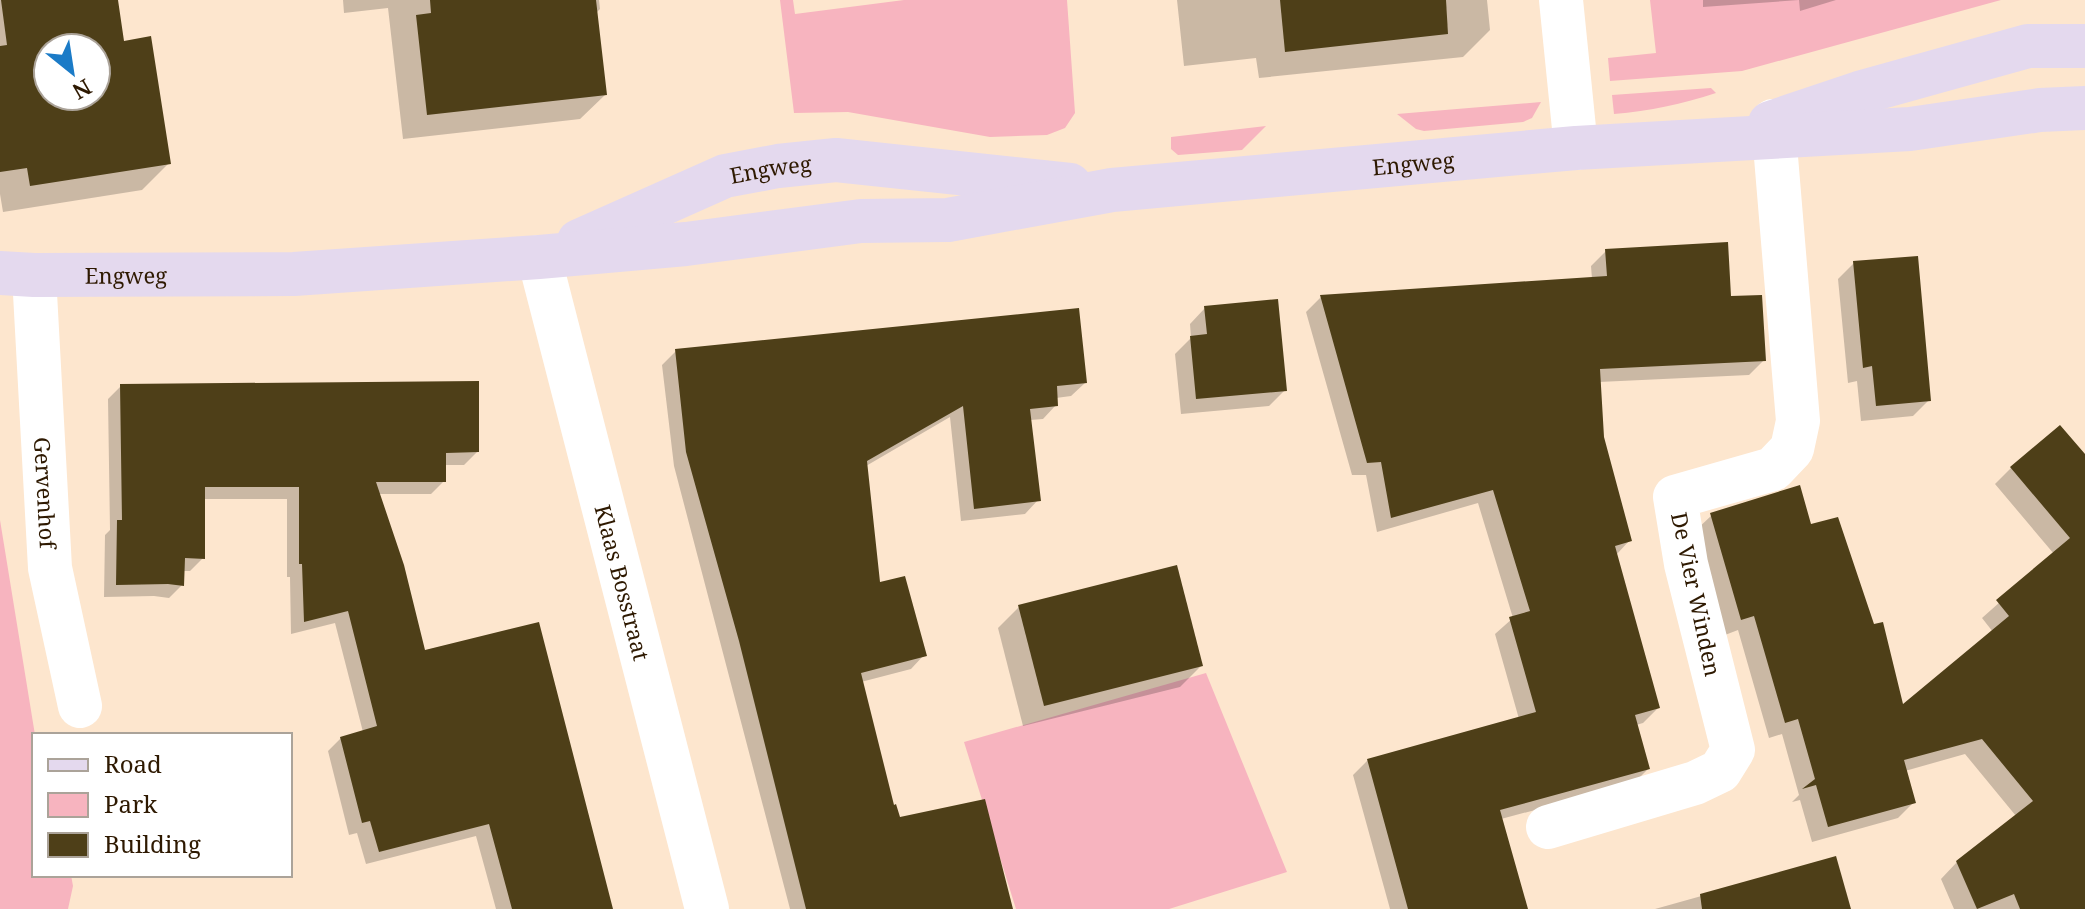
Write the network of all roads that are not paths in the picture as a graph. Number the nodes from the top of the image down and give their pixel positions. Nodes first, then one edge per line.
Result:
1 (1561, 0) edge
2 (2085, 46) edge
3 (2085, 108) edge
4 (1773, 130) junction
5 (1576, 148) junction
6 (1112, 190) junction
7 (539, 257) junction
8 (17, 274) edge
9 (80, 706) dead end
10 (1548, 827) dead end
11 (707, 909) edge

1 - 5 street
2 - 4 street, Engweg
3 - 4 street, Engweg
4 - 5 street, Engweg
4 - 10 street, De Vier Winden
5 - 6 street, Engweg
6 - 7 street, Engweg
6 - 7 street, Engweg
7 - 8 street, Engweg
7 - 11 street, Klaas Bosstraat
8 - 9 street, Gervenhof

